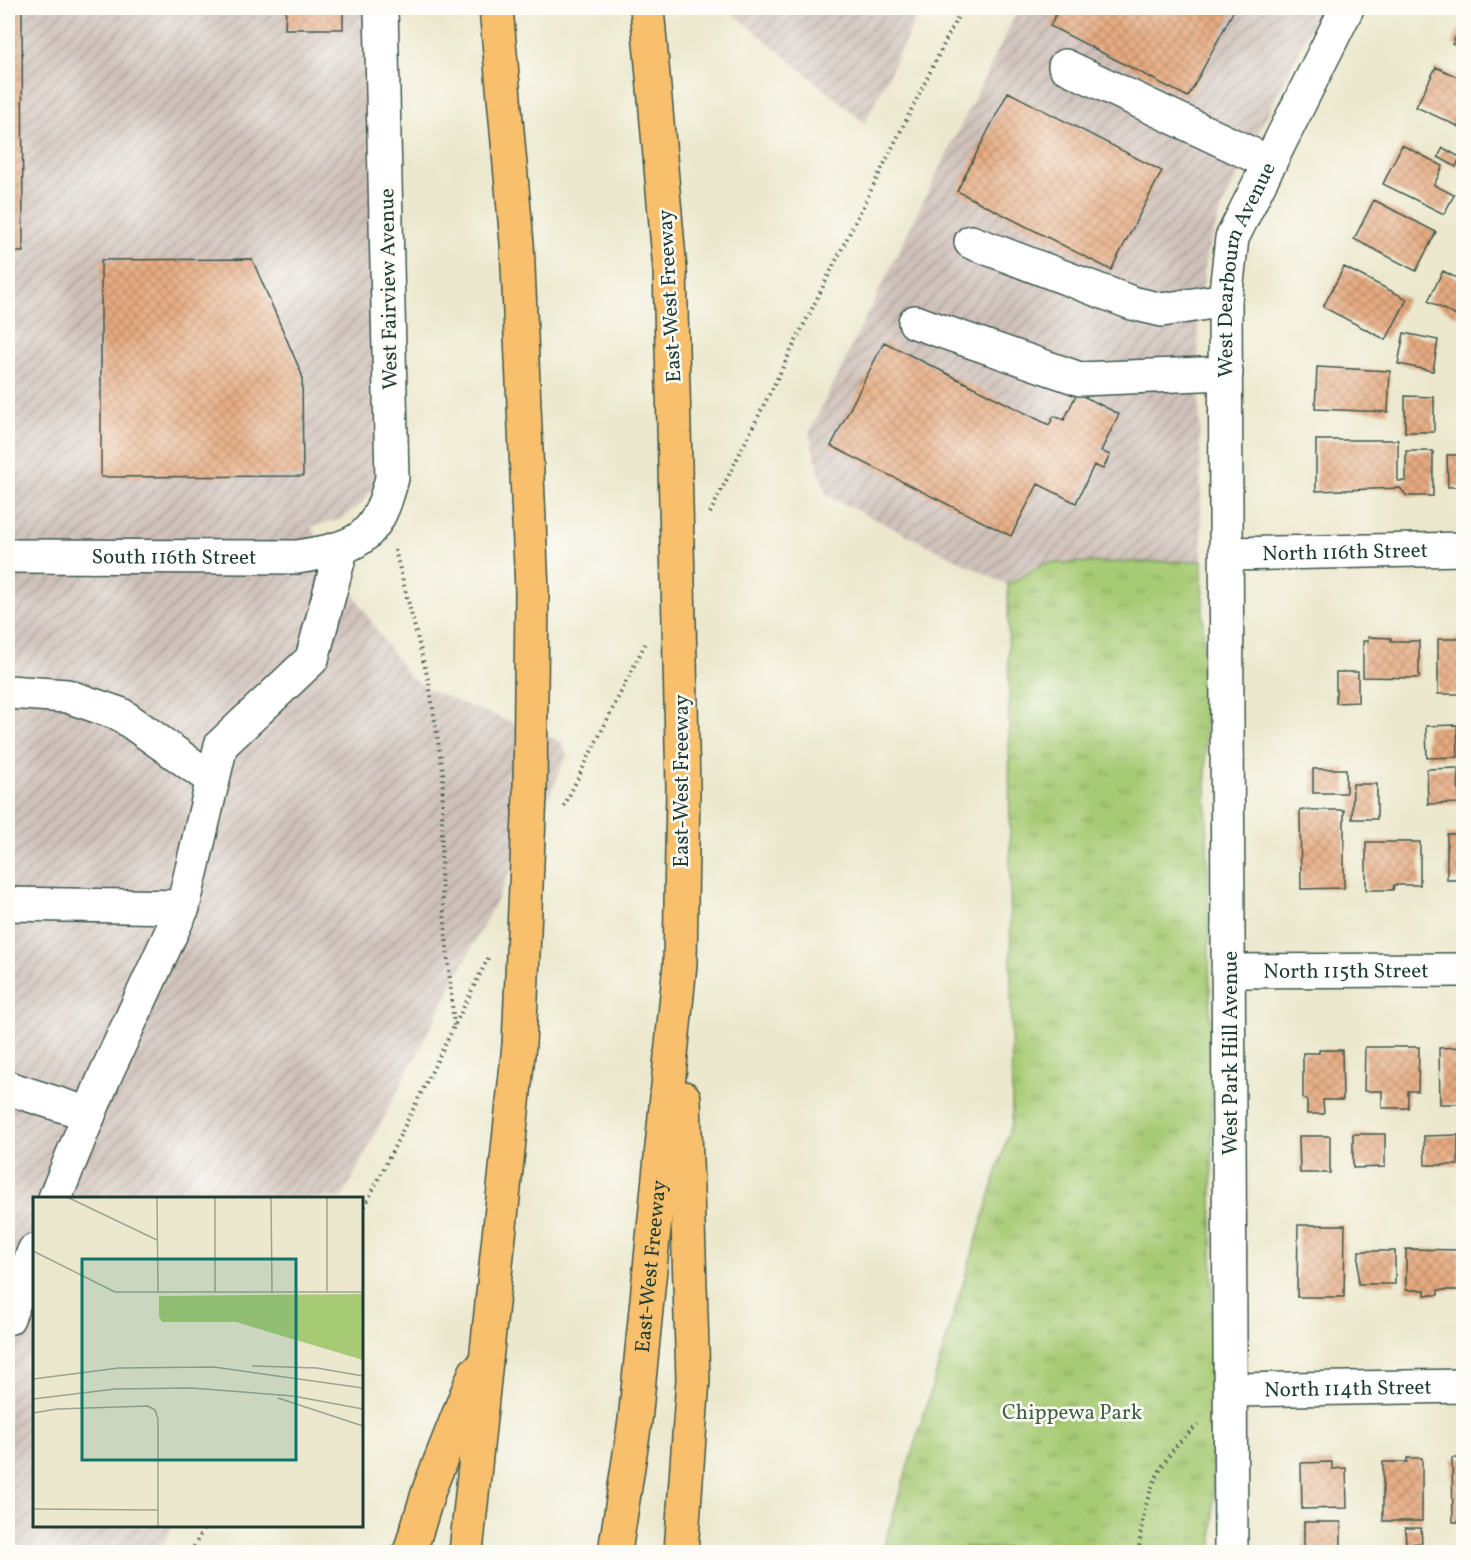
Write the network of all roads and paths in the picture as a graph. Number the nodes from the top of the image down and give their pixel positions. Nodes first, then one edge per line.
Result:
1 (381, 8) edge
2 (496, 8) edge
3 (647, 8) edge
4 (1347, 8) edge
5 (1065, 66) dead end
6 (1270, 163) junction
7 (970, 243) dead end
8 (1225, 300) junction
9 (915, 322) dead end
10 (1226, 373) junction
11 (384, 509) junction
12 (1464, 549) edge
13 (341, 550) junction
14 (1228, 554) junction
15 (8, 556) edge
16 (8, 692) edge
17 (213, 780) junction
18 (8, 904) edge
19 (183, 908) junction
20 (680, 964) junction
21 (1464, 970) edge
22 (1229, 971) junction
23 (454, 1027) dead end
24 (8, 1088) edge
25 (89, 1113) junction
26 (56, 1197) edge
27 (33, 1254) edge
28 (8, 1318) edge
29 (490, 1335) junction
30 (1464, 1386) edge
31 (1232, 1405) junction
32 (204, 1527) edge
33 (191, 1552) edge
34 (410, 1552) edge
35 (466, 1552) edge
36 (615, 1552) edge
37 (681, 1552) edge
38 (1139, 1552) edge
39 (1231, 1552) edge

1 - 11 street, West Fairview Avenue
2 - 29 highway, bridge
3 - 20 highway, East-West Freeway, bridge
4 - 6 street, West Dearbourn Avenue
5 - 6 street
6 - 8 street, West Dearbourn Avenue
7 - 8 street
8 - 10 street, West Dearbourn Avenue
9 - 10 street
10 - 14 street, West Dearbourn Avenue
11 - 13 street, West Fairview Avenue
11 - 23 path
12 - 14 street, North 116th Street
13 - 15 street, South 116th Street
13 - 17 street
14 - 22 street, West Park Hill Avenue
16 - 17 street
17 - 19 street
18 - 19 street
19 - 25 street
20 - 36 highway, East-West Freeway
20 - 37 highway
21 - 22 street, North 115th Street
22 - 31 street, West Park Hill Avenue
24 - 25 street
25 - 26 street
27 - 28 street
29 - 34 highway
29 - 35 highway
30 - 31 street, North 114th Street
31 - 38 path
31 - 39 street, West Park Hill Avenue
32 - 33 path

